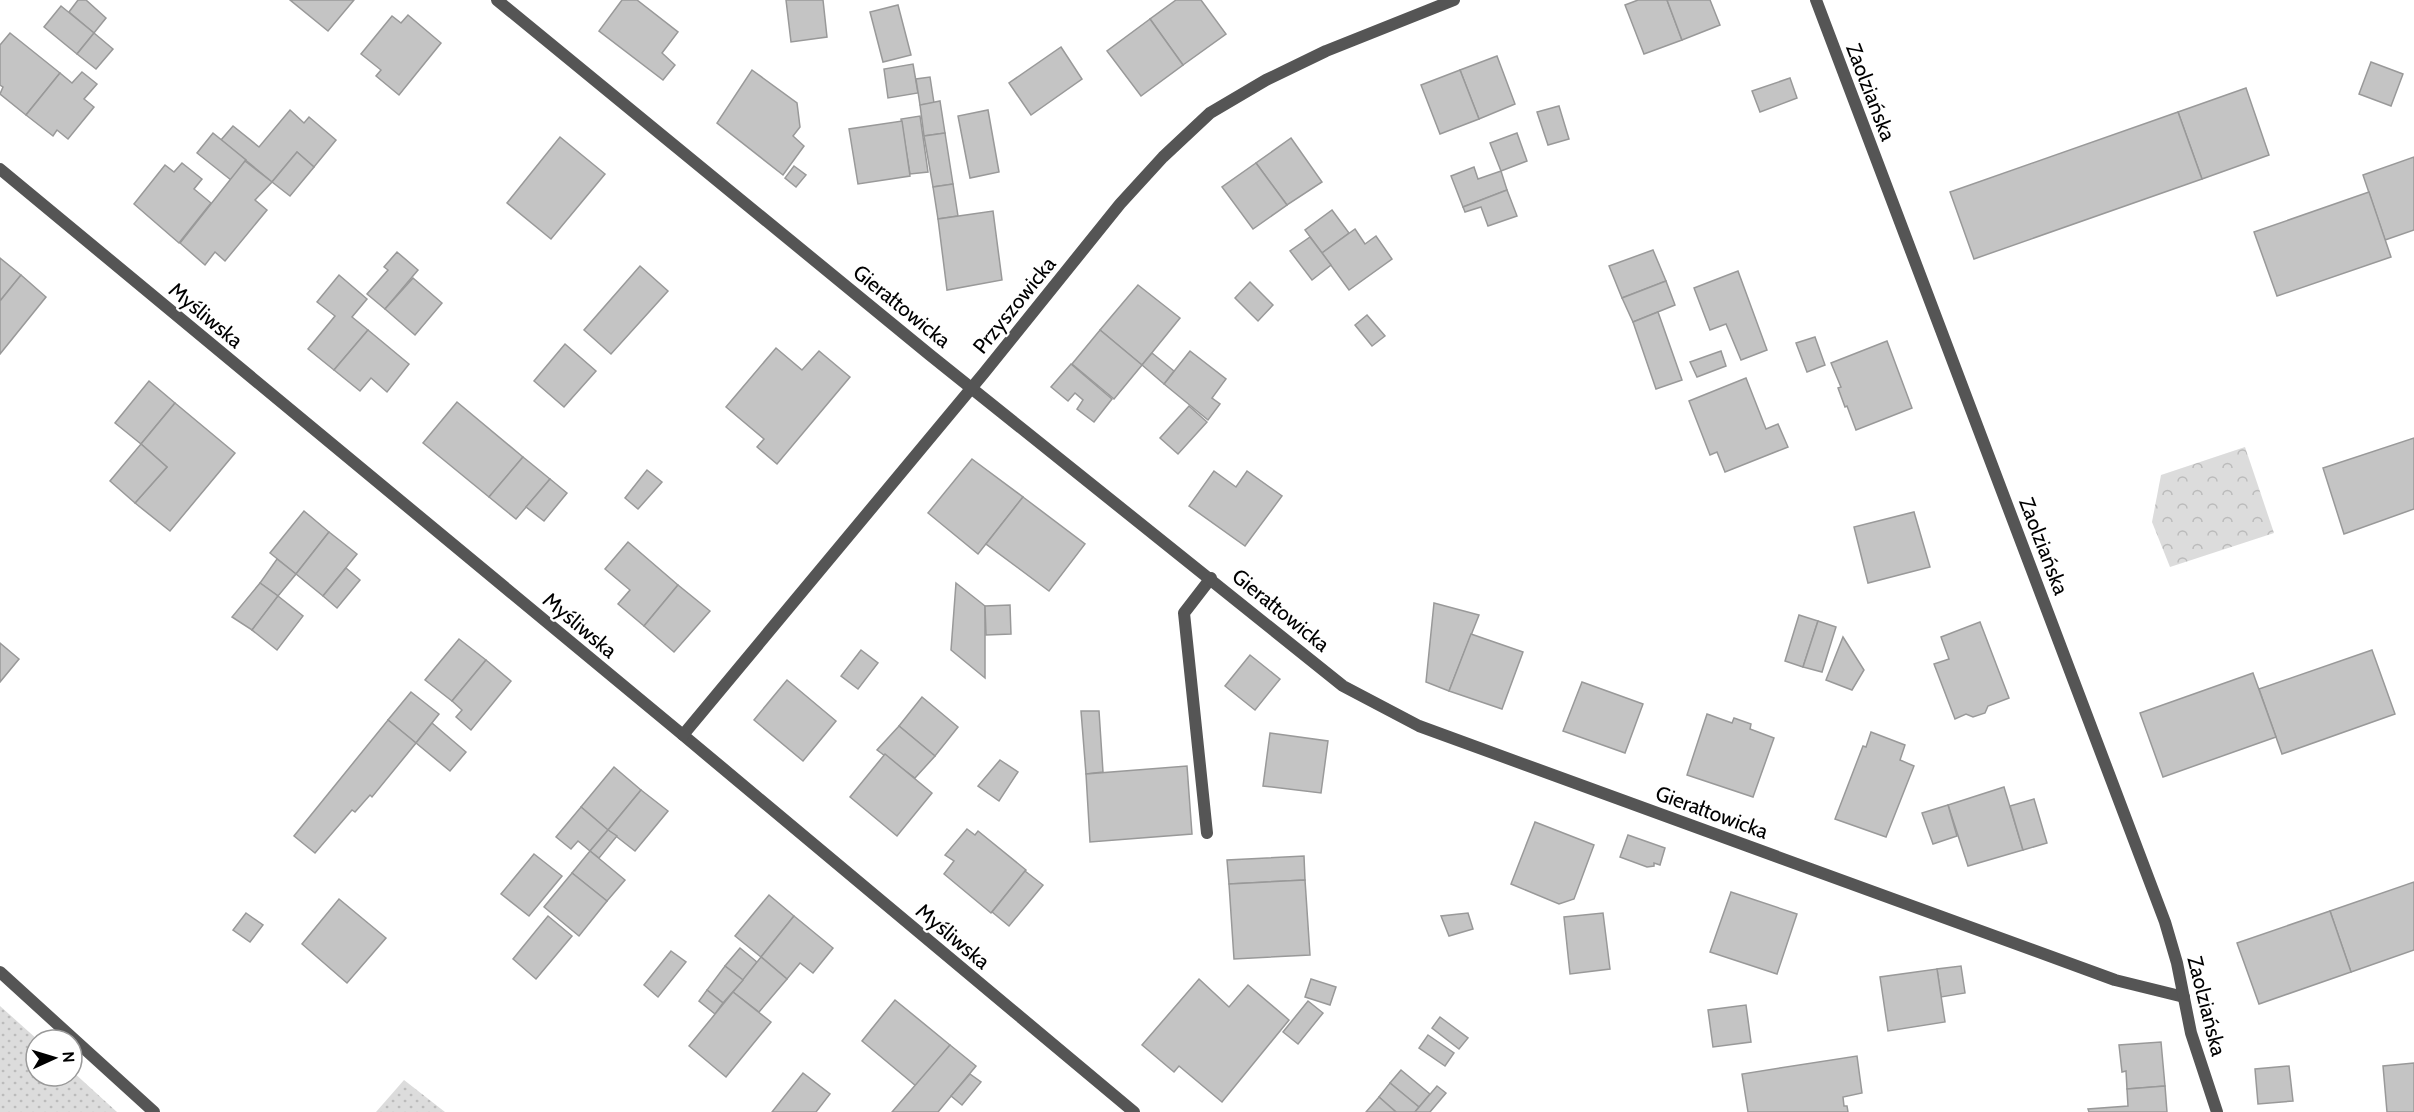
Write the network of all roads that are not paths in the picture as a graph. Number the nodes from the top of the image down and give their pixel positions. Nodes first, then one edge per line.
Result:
1 (497, 0) edge
2 (1454, 0) edge
3 (1815, 0) edge
4 (0, 169) edge
5 (972, 387) junction
6 (1211, 578) junction
7 (683, 735) junction
8 (1207, 833) dead end
9 (0, 972) edge
10 (2184, 997) junction
11 (154, 1112) edge
12 (1134, 1112) edge
13 (2217, 1112) edge

1 - 5 street, Gierałtowicka
2 - 5 street, Przyszowicka
3 - 10 street, Zaolziańska
4 - 7 street, Myśliwska
5 - 6 street, Gierałtowicka
5 - 7 street, Przyszowicka
6 - 8 street
6 - 10 street, Gierałtowicka
7 - 12 street, Myśliwska
9 - 11 street
10 - 13 street, Zaolziańska

